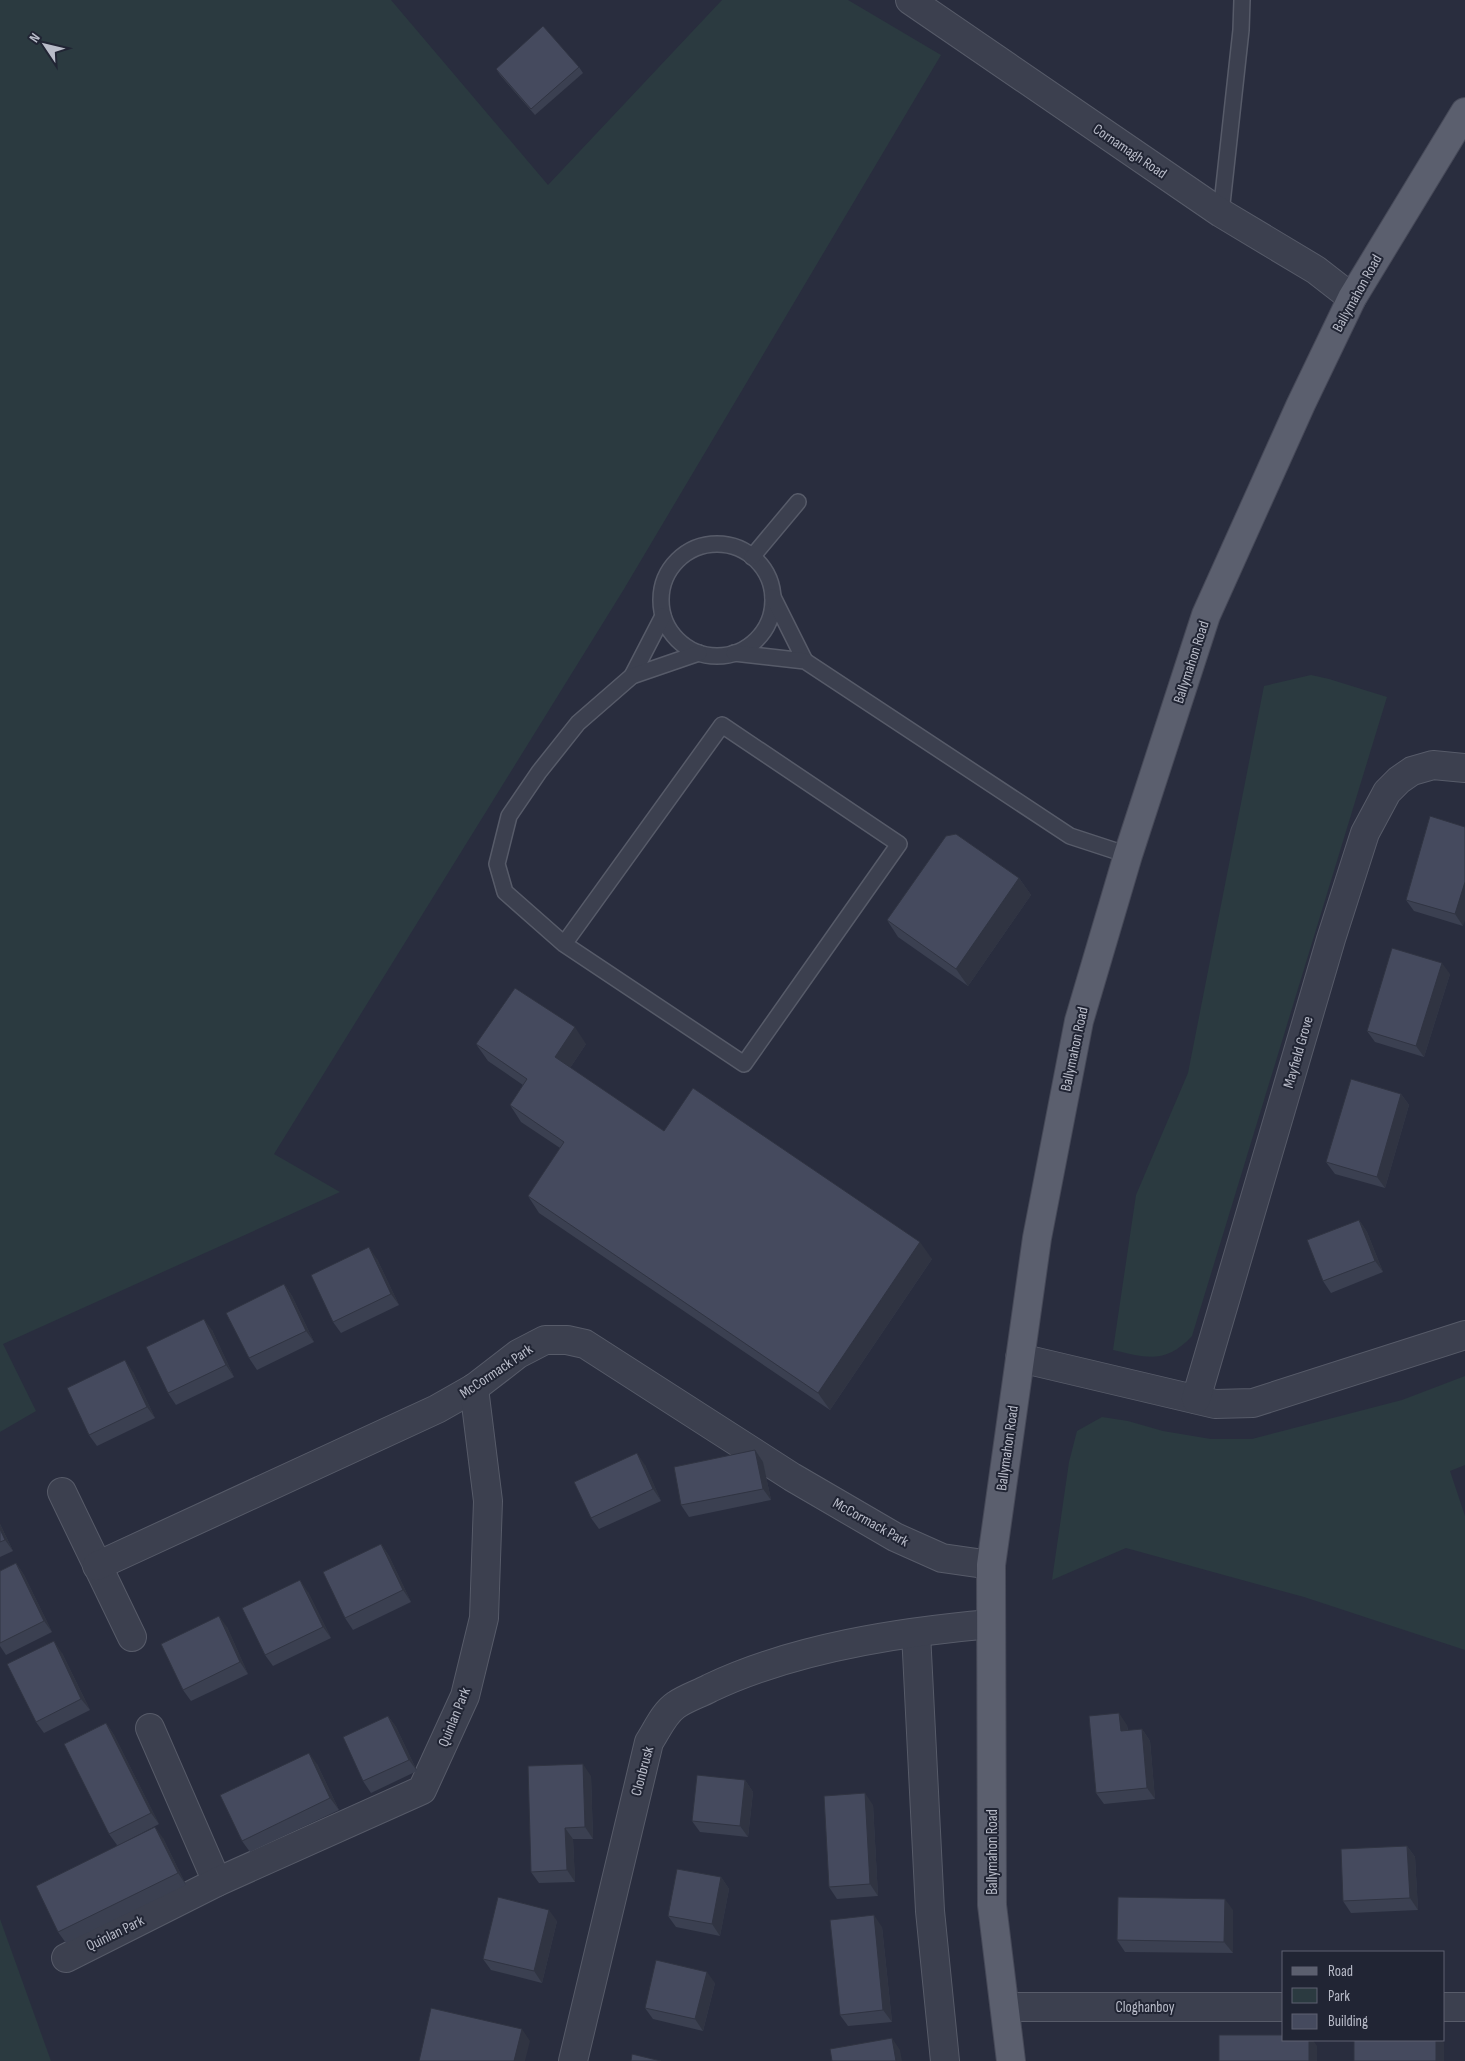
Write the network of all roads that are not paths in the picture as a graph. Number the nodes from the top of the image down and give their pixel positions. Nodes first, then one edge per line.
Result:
1 (910, 0) edge
2 (1242, 0) edge
3 (1465, 112) edge
4 (1221, 213) junction
5 (1352, 298) junction
6 (798, 502) dead end
7 (752, 557) junction
8 (773, 597) junction
9 (663, 616) junction
10 (699, 653) junction
11 (734, 654) junction
12 (805, 661) junction
13 (632, 676) junction
14 (1465, 768) edge
15 (1128, 855) junction
16 (564, 944) junction
17 (1465, 1334) edge
18 (1020, 1358) junction
19 (474, 1388) junction
20 (1196, 1399) junction
21 (62, 1492) dead end
22 (991, 1565) junction
23 (97, 1566) junction
24 (991, 1624) junction
25 (916, 1633) junction
26 (132, 1637) dead end
27 (150, 1728) dead end
28 (217, 1882) junction
29 (66, 1958) dead end
30 (1006, 2007) junction
31 (1282, 2007) edge
32 (1445, 2007) edge
33 (1465, 2007) edge
34 (573, 2061) edge
35 (946, 2061) edge
36 (1011, 2061) edge

1 - 4 street, Cornamagh Road
2 - 4 lane
3 - 5 main road, Ballymahon Road
4 - 5 street, Cornamagh Road
5 - 15 main road, Ballymahon Road
6 - 7 lane
7 - 8 lane
7 - 9 lane
8 - 11 lane
8 - 12 lane
9 - 10 lane
9 - 13 lane
10 - 11 lane
10 - 13 lane
11 - 12 lane
12 - 15 lane
13 - 16 lane
14 - 20 street, Mayfield Grove
15 - 18 main road, Ballymahon Road
16 - 16 lane
17 - 20 street
18 - 20 street
18 - 22 main road, Ballymahon Road
19 - 22 street, McCormack Park
19 - 23 street, McCormack Park
19 - 28 street, Quinlan Park
21 - 23 street
22 - 24 main road, Ballymahon Road
23 - 26 street
24 - 25 street, Clonbrusk
24 - 30 main road, Ballymahon Road
25 - 34 street, Clonbrusk
25 - 35 street
27 - 28 street
28 - 29 street, Quinlan Park
30 - 31 street, Cloghanboy
30 - 36 main road, Ballymahon Road
32 - 33 street

